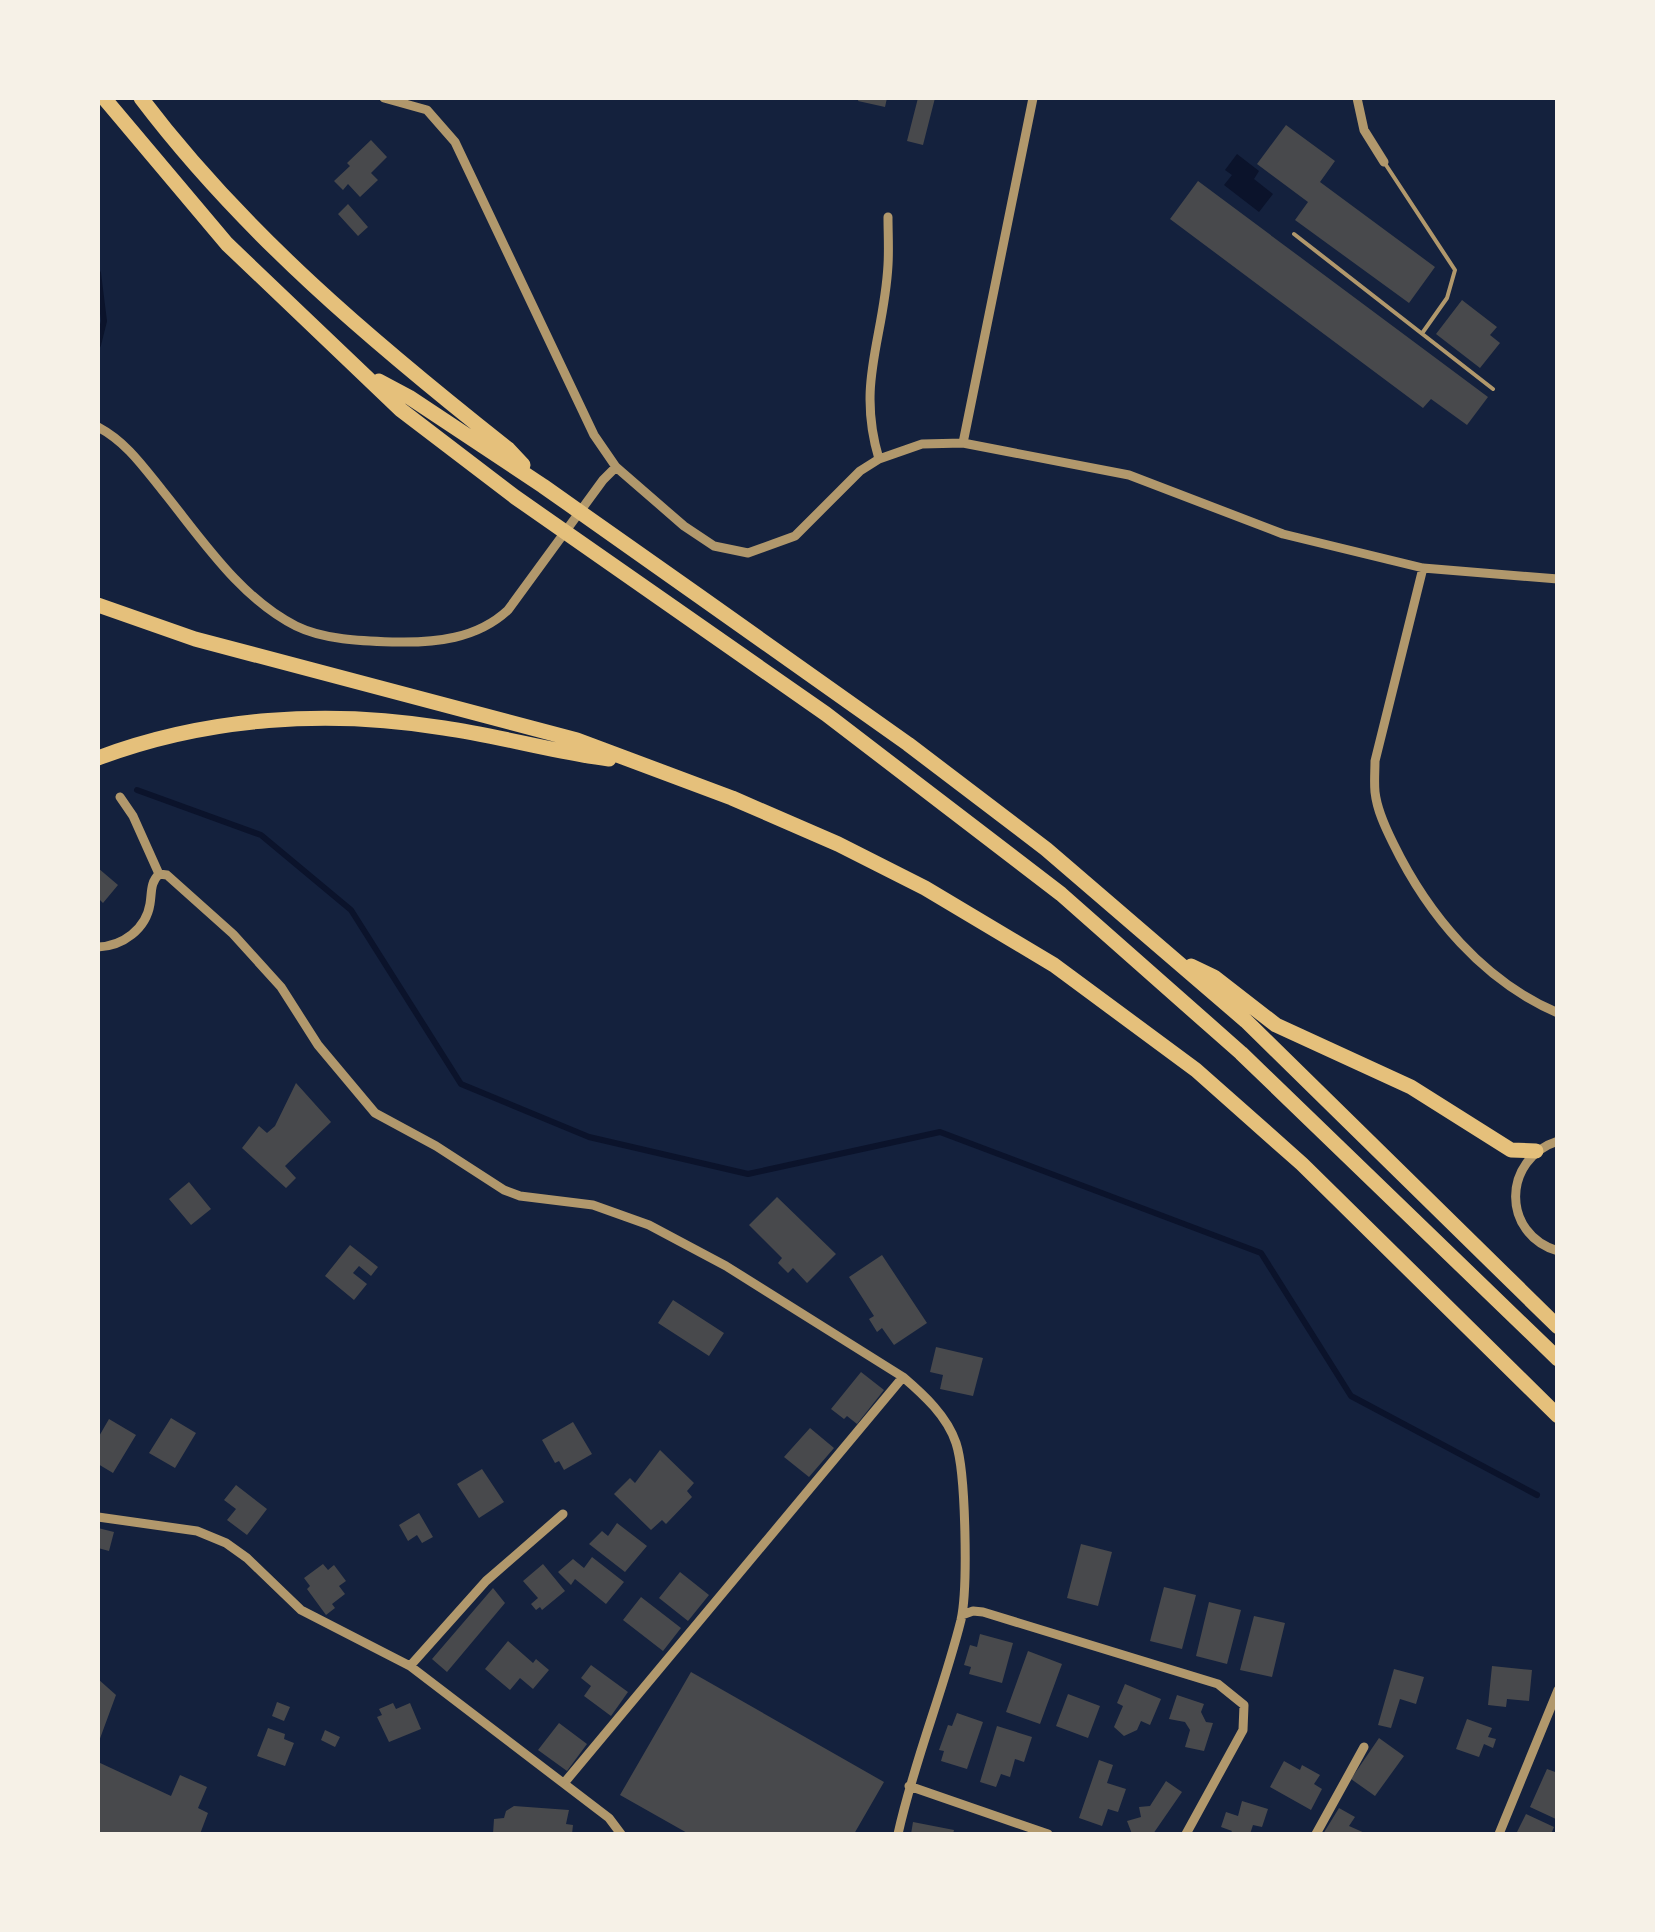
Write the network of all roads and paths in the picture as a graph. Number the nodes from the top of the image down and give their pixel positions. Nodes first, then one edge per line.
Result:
1 (104, 98) edge
2 (141, 98) edge
3 (384, 98) edge
4 (1033, 98) edge
5 (1358, 98) edge
6 (1384, 162) joint
7 (888, 218) dead end
8 (1294, 234) dead end
9 (1422, 333) junction
10 (365, 374) junction
11 (1493, 389) dead end
12 (98, 427) edge
13 (963, 443) junction
14 (880, 459) junction
15 (616, 467) junction
16 (544, 486) junction
17 (1423, 568) junction
18 (1558, 579) edge
19 (98, 605) edge
20 (98, 758) edge
21 (628, 762) junction
22 (120, 797) dead end
23 (159, 874) junction
24 (98, 948) edge
25 (1175, 958) junction
26 (1558, 1013) edge
27 (1558, 1141) edge
28 (1536, 1151) junction
29 (1558, 1252) edge
30 (1558, 1327) edge
31 (1558, 1359) edge
32 (903, 1378) junction
33 (1558, 1416) edge
34 (563, 1514) dead end
35 (98, 1518) edge
36 (962, 1615) junction
37 (410, 1666) junction
38 (1558, 1690) edge
39 (1364, 1747) dead end
40 (565, 1782) junction
41 (908, 1786) junction
42 (621, 1834) edge
43 (898, 1834) edge
44 (1048, 1834) edge
45 (1186, 1834) edge
46 (1316, 1834) edge
47 (1499, 1834) edge

1 - 10 highway
2 - 16 highway
3 - 15 street
4 - 13 street
5 - 6 street
6 - 9 lane
7 - 14 street
8 - 9 lane
9 - 11 lane
10 - 16 highway
10 - 31 highway
12 - 15 street
13 - 14 street
13 - 17 street
14 - 15 street
16 - 25 highway
17 - 18 street
17 - 26 street
19 - 21 highway
20 - 21 highway
21 - 33 highway
22 - 23 street
23 - 24 street
23 - 32 street
25 - 28 highway
25 - 30 highway
27 - 28 street
28 - 29 street
32 - 36 street
32 - 40 street
34 - 37 street
35 - 37 street
36 - 41 street
36 - 45 street
37 - 40 street
38 - 47 street
39 - 46 street
40 - 42 street
41 - 43 street
41 - 44 street

